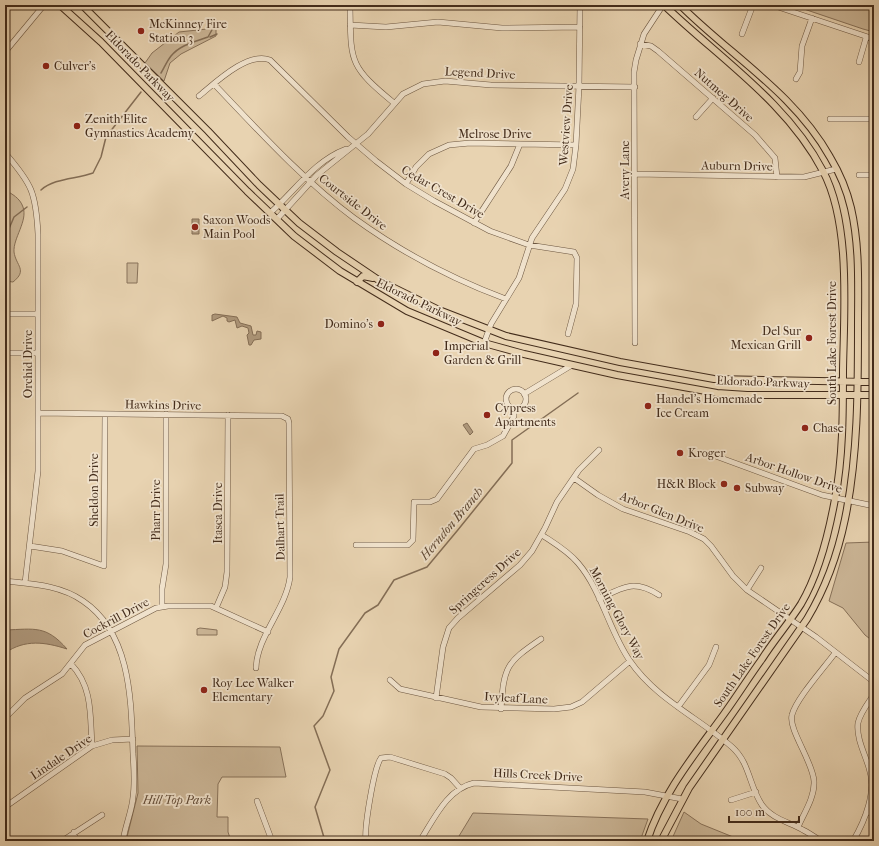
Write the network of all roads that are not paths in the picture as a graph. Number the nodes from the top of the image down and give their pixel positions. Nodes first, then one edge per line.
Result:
1 (44, 5) edge
2 (60, 5) edge
3 (82, 5) edge
4 (350, 5) edge
5 (580, 5) edge
6 (663, 5) edge
7 (680, 5) edge
8 (753, 5) edge
9 (772, 5) edge
10 (40, 7) edge
11 (812, 18) junction
12 (350, 25) junction
13 (580, 27) junction
14 (110, 34) junction
15 (742, 34) dead end
16 (866, 38) junction
17 (874, 39) edge
18 (101, 42) junction
19 (640, 44) junction
20 (5, 52) edge
21 (859, 62) dead end
22 (796, 79) dead end
23 (214, 84) junction
24 (579, 86) junction
25 (635, 87) junction
26 (199, 96) dead end
27 (713, 98) junction
28 (394, 103) junction
29 (696, 117) dead end
30 (830, 119) dead end
31 (874, 119) edge
32 (355, 143) junction
33 (520, 144) junction
34 (576, 145) junction
35 (349, 148) junction
36 (5, 153) edge
37 (836, 169) junction
38 (824, 173) junction
39 (635, 174) junction
40 (859, 175) dead end
41 (874, 175) edge
42 (306, 176) junction
43 (777, 177) junction
44 (312, 182) junction
45 (406, 184) junction
46 (280, 204) junction
47 (287, 210) junction
48 (270, 213) junction
49 (277, 219) junction
50 (474, 223) junction
51 (529, 245) junction
52 (357, 282) junction
53 (394, 288) junction
54 (506, 299) junction
55 (5, 314) edge
56 (38, 314) junction
57 (489, 331) junction
58 (568, 334) dead end
59 (484, 343) junction
60 (635, 343) dead end
61 (5, 352) edge
62 (38, 353) junction
63 (557, 362) junction
64 (620, 362) junction
65 (572, 366) junction
66 (557, 373) junction
67 (617, 375) junction
68 (714, 379) junction
69 (843, 382) junction
70 (857, 382) junction
71 (874, 382) edge
72 (712, 392) junction
73 (524, 394) junction
74 (843, 395) junction
75 (857, 395) junction
76 (874, 395) edge
77 (514, 409) junction
78 (38, 413) junction
79 (104, 414) junction
80 (166, 414) junction
81 (228, 415) junction
82 (288, 419) joint
83 (599, 450) dead end
84 (710, 454) dead end
85 (574, 478) junction
86 (835, 499) junction
87 (848, 501) junction
88 (874, 506) edge
89 (542, 535) junction
90 (356, 545) dead end
91 (30, 546) junction
92 (761, 568) dead end
93 (5, 581) edge
94 (25, 583) junction
95 (747, 590) junction
96 (659, 594) dead end
97 (599, 599) junction
98 (162, 606) junction
99 (216, 608) junction
100 (789, 620) junction
101 (801, 628) junction
102 (110, 631) junction
103 (268, 632) junction
104 (541, 639) dead end
105 (716, 646) dead end
106 (836, 653) junction
107 (630, 661) junction
108 (71, 664) junction
109 (256, 668) dead end
110 (390, 680) dead end
111 (874, 682) edge
112 (874, 694) edge
113 (436, 698) junction
114 (678, 707) junction
115 (501, 708) junction
116 (5, 718) edge
117 (711, 731) junction
118 (133, 739) junction
119 (723, 740) junction
120 (92, 746) junction
121 (460, 788) junction
122 (756, 792) junction
123 (668, 795) junction
124 (682, 799) junction
125 (257, 800) dead end
126 (731, 800) dead end
127 (5, 807) edge
128 (867, 812) junction
129 (874, 814) edge
130 (102, 815) dead end
131 (798, 827) junction
132 (74, 832) junction
133 (62, 841) edge
134 (76, 841) edge
135 (123, 841) edge
136 (272, 841) edge
137 (366, 841) edge
138 (420, 841) edge
139 (647, 841) edge
140 (661, 841) edge
141 (821, 841) edge
142 (853, 841) edge

1 - 10 street
2 - 18 main road, Eldorado Parkway
3 - 14 main road, Eldorado Parkway
4 - 12 street
5 - 13 street, Westview Drive
6 - 19 street, Avery Lane
6 - 38 main road, South Lake Forest Drive
7 - 37 main road, South Lake Forest Drive
8 - 15 street
9 - 11 street
10 - 20 street
11 - 16 street
11 - 22 street
12 - 13 street
12 - 28 street
13 - 24 street, Westview Drive
14 - 18 main road
14 - 46 main road, Eldorado Parkway
16 - 17 street
16 - 21 street
18 - 48 main road, Eldorado Parkway
19 - 25 street, Avery Lane
19 - 27 street, Nutmeg Drive
23 - 26 street, Cedar Crest Drive
23 - 32 street, Cedar Crest Drive
23 - 42 street, Courtside Drive
24 - 25 street, Legend Drive
24 - 28 street, Legend Drive
24 - 34 street, Westview Drive
25 - 39 street, Avery Lane
27 - 29 street
27 - 43 street, Nutmeg Drive
28 - 32 street, Legend Drive
30 - 31 street
32 - 35 street, Legend Drive
32 - 45 street, Cedar Crest Drive
33 - 34 street, Melrose Drive
33 - 45 street, Melrose Drive
33 - 50 street
34 - 51 street, Westview Drive
35 - 42 street, Legend Drive
35 - 44 street, Legend Drive
36 - 56 street, Orchid Drive
37 - 38 street, Auburn Drive
37 - 70 main road, South Lake Forest Drive
38 - 43 street, Auburn Drive
38 - 69 main road, South Lake Forest Drive
39 - 43 street, Auburn Drive
39 - 60 street, Avery Lane
40 - 41 street
42 - 44 street, Courtside Drive
42 - 46 street, Legend Drive
44 - 47 street, Legend Drive
44 - 54 street, Courtside Drive
45 - 50 street, Cedar Crest Drive
46 - 47 main road, Eldorado Parkway
46 - 48 street, Legend Drive
47 - 49 street, Legend Drive
47 - 53 main road, Eldorado Parkway
48 - 49 main road, Eldorado Parkway
49 - 52 main road, Eldorado Parkway
50 - 51 street, Cedar Crest Drive
51 - 54 street, Westview Drive
51 - 58 street, Cedar Crest Drive
52 - 53 main road
52 - 59 main road, Eldorado Parkway
53 - 57 main road, Eldorado Parkway
54 - 57 street, Westview Drive
55 - 56 street
56 - 62 street, Orchid Drive
57 - 59 street, Westview Drive
57 - 64 main road, Eldorado Parkway
59 - 63 main road, Eldorado Parkway
61 - 62 street
62 - 78 street, Orchid Drive
63 - 65 main road, Eldorado Parkway
63 - 66 street
64 - 67 main road
64 - 68 main road, Eldorado Parkway
65 - 66 street
65 - 67 main road, Eldorado Parkway
66 - 73 street
67 - 72 main road, Eldorado Parkway
68 - 69 main road, Eldorado Parkway
68 - 72 main road
69 - 70 main road, Eldorado Parkway
69 - 74 main road, South Lake Forest Drive
70 - 71 main road, Eldorado Parkway
70 - 75 main road, South Lake Forest Drive
72 - 74 main road, Eldorado Parkway
73 - 77 street
73 - 77 street
74 - 75 main road, Eldorado Parkway
74 - 86 main road, South Lake Forest Drive
75 - 76 main road, Eldorado Parkway
75 - 87 main road, South Lake Forest Drive
77 - 90 street
78 - 79 street, Hawkins Drive
78 - 91 street, Orchid Drive
79 - 80 street, Hawkins Drive
79 - 91 street, Sheldon Drive
80 - 81 street, Hawkins Drive
80 - 98 street, Pharr Drive
81 - 82 street, Hawkins Drive
81 - 99 street, Itasca Drive
82 - 103 street, Dalhart Trail
83 - 85 street, Springcress Drive
84 - 86 street, Arbor Hollow Drive
85 - 89 street, Springcress Drive
85 - 95 street, Arbor Glen Drive
86 - 87 street, Arbor Hollow Drive
86 - 100 main road, South Lake Forest Drive
87 - 88 street, Arbor Hollow Drive
87 - 101 main road, South Lake Forest Drive
89 - 97 street, Morning Glory Way
89 - 113 street, Springcress Drive
91 - 94 street, Orchid Drive
92 - 95 street
93 - 94 street
94 - 102 street
95 - 100 street, Arbor Glen Drive
96 - 97 street
97 - 107 street, Morning Glory Way
98 - 99 street, Cockrill Drive
98 - 102 street, Cockrill Drive
99 - 103 street, Cockrill Drive
100 - 101 street, Arbor Glen Drive
100 - 117 main road, South Lake Forest Drive
101 - 106 street, Arbor Glen Drive
101 - 119 main road, South Lake Forest Drive
102 - 108 street, Cockrill Drive
102 - 118 street
103 - 109 street
104 - 115 street
105 - 114 street
106 - 111 street, Arbor Glen Drive
106 - 131 street
107 - 114 street, Morning Glory Way
107 - 115 street, Ivyleaf Lane
108 - 116 street, Cockrill Drive
108 - 120 street
110 - 113 street, Ivyleaf Lane
112 - 128 street
113 - 115 street, Ivyleaf Lane
114 - 117 street, Morning Glory Way
117 - 119 street, Morning Glory Way
117 - 123 main road, South Lake Forest Drive
118 - 120 street, Lindale Drive
118 - 135 street
119 - 122 street, Morning Glory Way
119 - 124 main road, South Lake Forest Drive
120 - 127 street, Lindale Drive
121 - 123 street, Hills Creek Drive
121 - 137 street
121 - 138 street, Hills Creek Drive
122 - 126 street
122 - 131 street, Morning Glory Way
123 - 124 street, Hills Creek Drive
123 - 139 main road, South Lake Forest Drive
124 - 140 main road, South Lake Forest Drive
125 - 136 street
128 - 129 street
128 - 142 street
130 - 132 street
131 - 141 street, Morning Glory Way
132 - 133 street
132 - 134 street

